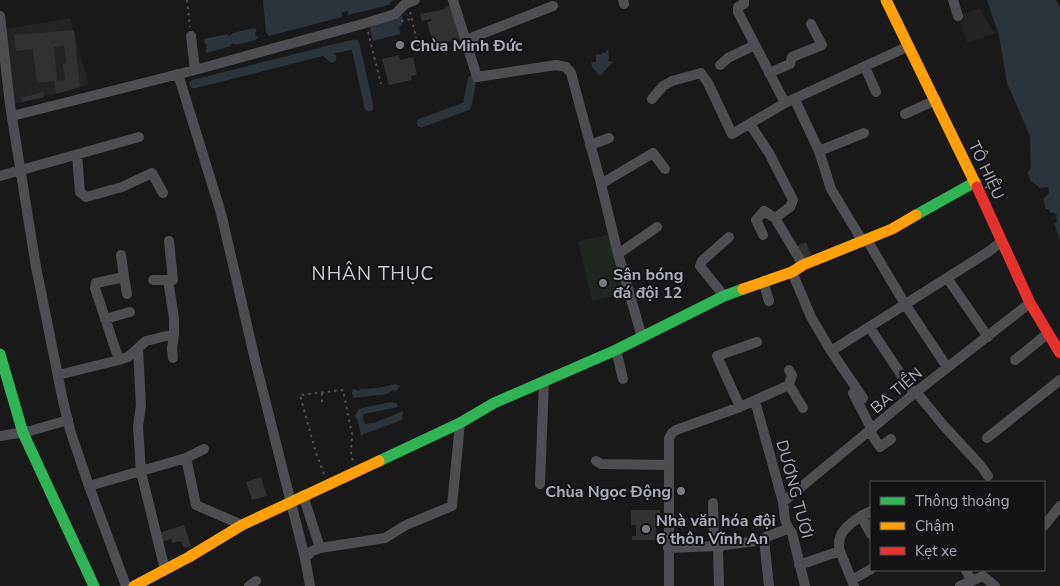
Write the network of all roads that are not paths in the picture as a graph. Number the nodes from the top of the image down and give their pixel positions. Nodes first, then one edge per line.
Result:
1 (453, 0) edge
2 (744, 0) edge
3 (886, 0) edge
4 (953, 0) edge
5 (408, 1) edge
6 (553, 6) dead end
7 (0, 16) edge
8 (958, 16) dead end
9 (811, 24) dead end
10 (191, 36) road end
11 (466, 40) junction
12 (755, 45) junction
13 (909, 46) junction
14 (720, 65) dead end
15 (865, 67) junction
16 (195, 70) junction
17 (769, 73) junction
18 (178, 74) junction
19 (876, 92) dead end
20 (652, 99) dead end
21 (936, 100) junction
22 (790, 101) junction
23 (905, 114) dead end
24 (12, 116) junction
25 (750, 124) junction
26 (864, 133) dead end
27 (139, 137) dead end
28 (610, 138) dead end
29 (590, 145) junction
30 (819, 151) junction
31 (77, 155) junction
32 (22, 169) junction
33 (664, 169) dead end
34 (0, 176) edge
35 (975, 182) junction
36 (601, 184) junction
37 (163, 193) dead end
38 (775, 218) junction
39 (656, 227) dead end
40 (763, 236) dead end
41 (730, 237) dead end
42 (169, 241) dead end
43 (865, 241) junction
44 (1001, 242) junction
45 (618, 254) junction
46 (121, 255) dead end
47 (803, 265) junction
48 (792, 272) junction
49 (124, 277) junction
50 (947, 278) junction
51 (153, 280) dead end
52 (168, 280) junction
53 (763, 281) junction
54 (127, 294) dead end
55 (724, 296) junction
56 (769, 301) dead end
57 (1030, 303) junction
58 (905, 304) junction
59 (130, 312) dead end
60 (105, 319) junction
61 (870, 328) junction
62 (174, 334) junction
63 (1047, 334) junction
64 (642, 337) junction
65 (988, 337) junction
66 (756, 342) dead end
67 (138, 348) junction
68 (616, 350) junction
69 (831, 351) junction
70 (1060, 353) edge
71 (0, 354) edge
72 (173, 358) dead end
73 (119, 360) junction
74 (1015, 360) dead end
75 (947, 367) junction
76 (838, 368) dead end
77 (789, 370) dead end
78 (66, 376) junction
79 (544, 380) junction
80 (623, 380) dead end
81 (1060, 380) edge
82 (789, 385) junction
83 (915, 393) junction
84 (863, 398) dead end
85 (755, 401) junction
86 (740, 407) junction
87 (802, 408) dead end
88 (68, 420) junction
89 (460, 423) junction
90 (871, 431) junction
91 (23, 433) junction
92 (0, 436) edge
93 (987, 438) dead end
94 (891, 439) dead end
95 (204, 449) dead end
96 (186, 458) junction
97 (596, 461) dead end
98 (668, 465) junction
99 (141, 472) junction
100 (988, 476) dead end
101 (540, 484) dead end
102 (89, 486) junction
103 (304, 495) junction
104 (291, 502) junction
105 (783, 502) junction
106 (713, 503) dead end
107 (1060, 506) edge
108 (870, 512) edge
109 (861, 516) junction
110 (242, 525) junction
111 (1045, 525) edge
112 (787, 529) junction
113 (870, 532) edge
114 (764, 540) junction
115 (716, 546) junction
116 (320, 548) junction
117 (668, 548) junction
118 (840, 550) junction
119 (305, 558) junction
120 (799, 564) junction
121 (165, 570) junction
122 (870, 570) edge
123 (966, 571) edge
124 (971, 581) junction
125 (853, 583) edge
126 (94, 586) edge
127 (126, 586) edge
128 (134, 586) edge
129 (310, 586) edge
130 (669, 586) edge
131 (719, 586) edge
132 (769, 586) edge
133 (805, 586) edge
134 (960, 586) edge
135 (995, 586) edge

1 - 11 street
2 - 12 street
3 - 13 street, TÔ HIỆU
4 - 8 street
5 - 16 street
6 - 11 street
7 - 24 street
9 - 17 street
10 - 16 street
11 - 29 street
12 - 14 street
12 - 17 street
13 - 15 street
13 - 21 street, TÔ HIỆU
15 - 19 street
15 - 22 street
16 - 18 street
17 - 22 street
18 - 24 street
18 - 104 street
20 - 25 street
21 - 23 street
21 - 35 street, TÔ HIỆU
22 - 25 street
22 - 30 street
24 - 32 street
25 - 38 street
26 - 30 street
27 - 31 street
28 - 29 street
29 - 36 street
30 - 43 street
31 - 32 street
31 - 37 street
32 - 34 street
32 - 78 street
33 - 36 street
35 - 43 street
35 - 44 street, TÔ HIỆU
36 - 45 street
38 - 40 street
38 - 47 street
39 - 45 street
41 - 55 street
42 - 52 street
43 - 47 street
43 - 58 street
44 - 50 street
44 - 57 street, TÔ HIỆU
45 - 64 street
46 - 49 street
47 - 48 street
48 - 53 street
48 - 69 street
49 - 54 street
49 - 60 street
50 - 58 street
50 - 65 street
51 - 52 street
52 - 62 street
53 - 55 street
53 - 56 street
55 - 64 street
57 - 63 street, TÔ HIỆU
57 - 65 street, BA TIỀN
58 - 61 street
58 - 75 street
59 - 60 street
60 - 73 street
61 - 69 street
61 - 83 street
62 - 67 street
62 - 72 street
63 - 70 street, TÔ HIỆU
63 - 74 street
64 - 68 street
65 - 75 street, BA TIỀN
66 - 86 street
67 - 73 street
67 - 99 street
68 - 79 street
68 - 80 street
69 - 84 street
71 - 91 street
73 - 78 street
75 - 83 street, BA TIỀN
76 - 90 street
77 - 82 street
78 - 88 street
79 - 89 street
79 - 101 street
81 - 93 street
82 - 85 street
82 - 87 street
83 - 90 street, BA TIỀN
83 - 100 street
85 - 86 street
85 - 105 street, DƯƠNG TƯƠI
86 - 98 street
88 - 91 street
88 - 102 street
89 - 103 street
89 - 116 street
90 - 94 street
90 - 105 street, BA TIỀN
91 - 92 street
91 - 126 street
95 - 96 street
96 - 99 street
96 - 110 street
97 - 98 street
98 - 117 street
99 - 102 street
99 - 121 street
102 - 127 street
103 - 104 street
103 - 116 street
104 - 110 street
104 - 119 street
105 - 112 street, DƯƠNG TƯƠI
106 - 115 street
107 - 111 street
108 - 109 street
109 - 113 street
109 - 118 street
110 - 121 street
112 - 114 street
112 - 120 street, DƯƠNG TƯƠI
114 - 115 street
114 - 132 street
115 - 117 street
115 - 131 street
116 - 119 street
117 - 130 street
118 - 120 street
118 - 125 street
119 - 129 street
120 - 133 street, DƯƠNG TƯƠI
121 - 128 street
122 - 125 street
123 - 124 street
124 - 134 street
124 - 135 street

